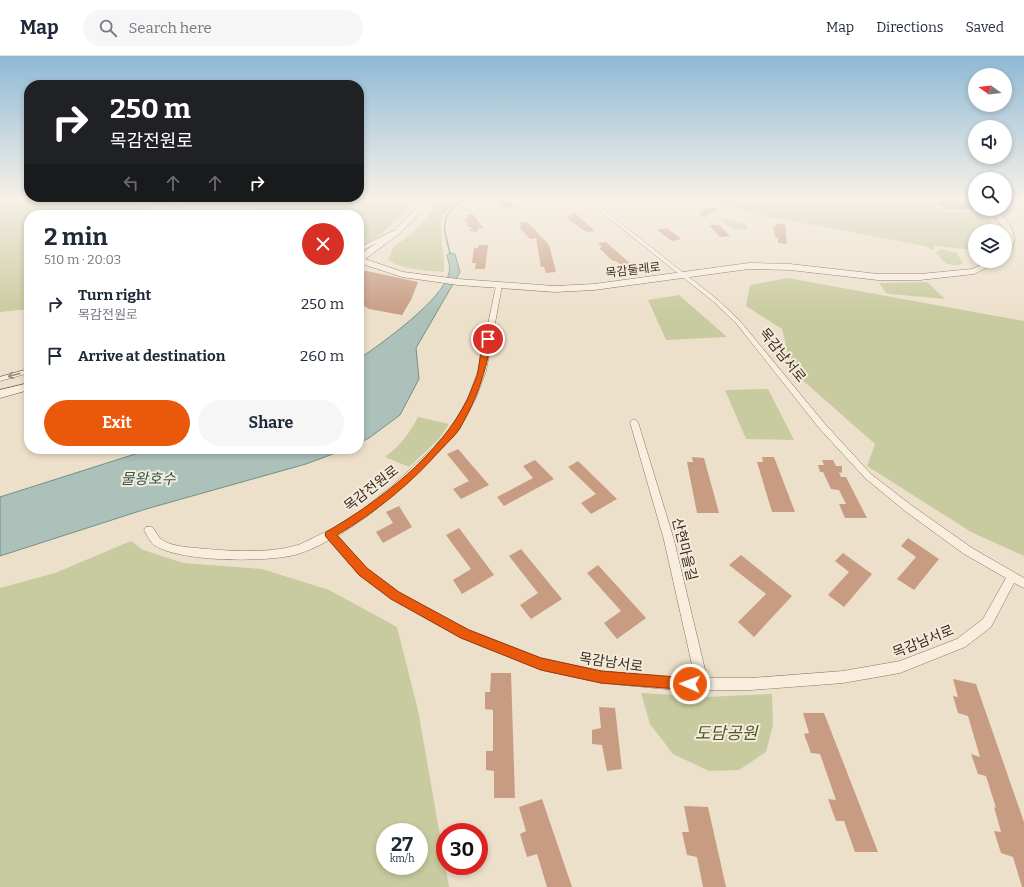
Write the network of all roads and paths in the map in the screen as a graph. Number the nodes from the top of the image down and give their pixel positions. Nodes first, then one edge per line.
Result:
1 (383, 238) edge
2 (391, 238) edge
3 (636, 238) edge
4 (388, 241) junction
5 (364, 247) edge
6 (364, 257) edge
7 (364, 262) edge
8 (981, 268) edge
9 (364, 269) edge
10 (402, 274) junction
11 (684, 275) junction
12 (499, 286) junction
13 (24, 372) edge
14 (0, 379) edge
15 (24, 387) edge
16 (0, 394) edge
17 (634, 422) dead end
18 (149, 530) dead end
19 (330, 534) junction
20 (1012, 576) junction
21 (1024, 583) edge
22 (702, 684) junction

1 - 5 street
2 - 4 street
3 - 11 street, 목감남서로
4 - 6 street
4 - 10 street
7 - 10 street
8 - 11 street, 목감둘레로
9 - 10 street
10 - 12 street, 목감둘레로
11 - 12 street, 목감둘레로
11 - 20 street, 목감남서로
12 - 19 street, 목감전원로
13 -> 14 street
15 - 16 street
17 - 22 street, 산현마을길
18 - 19 street, 목감전원로
19 - 22 street, 목감남서로
20 - 21 street
20 - 22 street, 목감남서로

